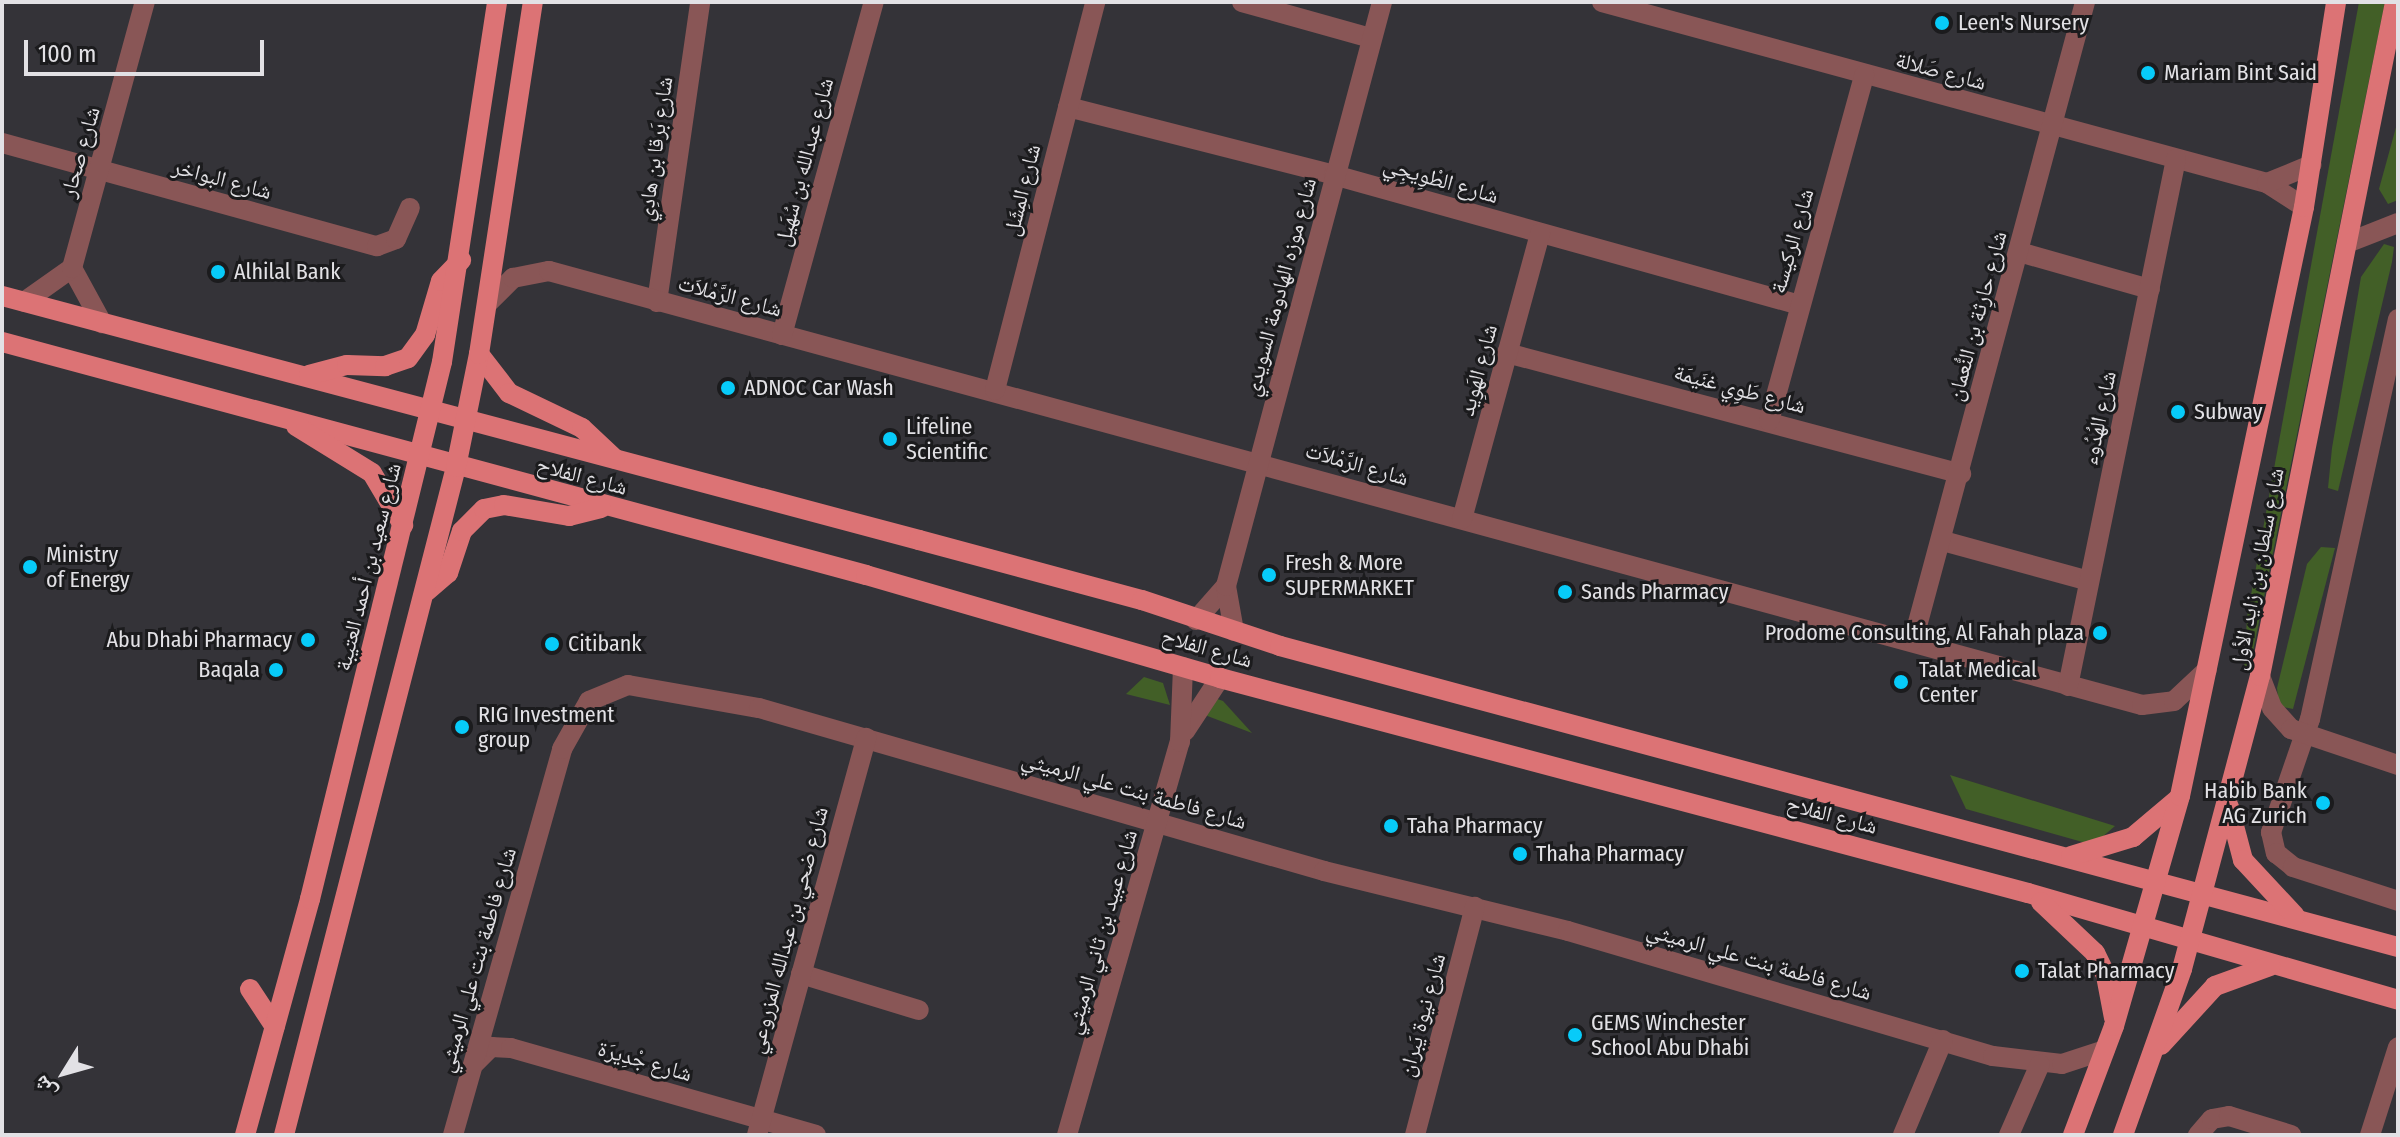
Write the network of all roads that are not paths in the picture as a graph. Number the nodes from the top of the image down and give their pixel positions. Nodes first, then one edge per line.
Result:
1 (145, 2) edge
2 (497, 2) edge
3 (533, 2) edge
4 (700, 2) edge
5 (874, 2) edge
6 (1095, 2) edge
7 (1242, 2) edge
8 (1382, 2) edge
9 (1602, 2) edge
10 (2085, 2) edge
11 (2336, 2) edge
12 (2395, 2) edge
13 (1371, 38) junction
14 (1864, 75) junction
15 (1068, 107) junction
16 (2051, 125) junction
17 (2, 143) edge
18 (2176, 159) junction
19 (2311, 165) junction
20 (101, 171) junction
21 (1334, 175) junction
22 (2267, 183) junction
23 (2304, 207) junction
24 (410, 208) dead end
25 (2398, 223) edge
26 (1540, 233) junction
27 (2347, 243) junction
28 (2019, 252) junction
29 (461, 260) junction
30 (72, 268) junction
31 (2150, 289) junction
32 (2, 296) edge
33 (24, 302) junction
34 (657, 302) junction
35 (487, 304) junction
36 (1800, 305) junction
37 (2398, 319) edge
38 (102, 323) junction
39 (782, 335) junction
40 (2, 342) edge
41 (1507, 353) junction
42 (479, 354) junction
43 (308, 375) junction
44 (995, 390) junction
45 (431, 410) junction
46 (466, 419) junction
47 (291, 420) junction
48 (1769, 421) junction
49 (419, 456) junction
50 (615, 459) junction
51 (1259, 462) junction
52 (456, 467) junction
53 (1961, 474) junction
54 (604, 507) junction
55 (1462, 519) junction
56 (403, 525) junction
57 (1943, 541) junction
58 (2089, 581) junction
59 (1226, 586) junction
60 (427, 591) junction
61 (1196, 620) junction
62 (1234, 631) junction
63 (1913, 641) junction
64 (1183, 667) junction
65 (2209, 667) junction
66 (2260, 676) junction
67 (1220, 678) junction
68 (2068, 686) junction
69 (2302, 736) junction
70 (866, 738) junction
71 (1180, 742) junction
72 (2398, 765) edge
73 (2228, 795) junction
74 (2180, 796) junction
75 (1158, 821) junction
76 (2068, 857) junction
77 (2156, 880) junction
78 (2028, 893) junction
79 (2202, 893) junction
80 (2398, 901) edge
81 (1475, 907) junction
82 (2298, 919) junction
83 (2143, 926) junction
84 (2190, 940) junction
85 (2398, 947) edge
86 (2277, 965) junction
87 (801, 974) junction
88 (250, 989) dead end
89 (2398, 1000) edge
90 (919, 1010) dead end
91 (2114, 1026) junction
92 (275, 1027) junction
93 (1943, 1040) junction
94 (2398, 1047) edge
95 (2105, 1050) junction
96 (2155, 1051) junction
97 (2040, 1064) junction
98 (472, 1070) junction
99 (759, 1127) edge
100 (245, 1135) edge
101 (284, 1135) edge
102 (453, 1135) edge
103 (816, 1135) edge
104 (1067, 1135) edge
105 (1415, 1135) edge
106 (1903, 1135) edge
107 (2009, 1135) edge
108 (2073, 1135) edge
109 (2123, 1135) edge
110 (2198, 1135) edge
111 (2291, 1135) edge
112 (2370, 1135) edge

1 - 20 street, شارع صحار
2 - 29 main road, شارع سعيد بن أحمد العتيبة
3 - 35 main road
4 - 34 street, شارع بَرقا بن هادِي
5 - 39 street, شارع عبدالله بن سُهَيل
6 - 15 street, شارع المِشَل
7 - 13 street
8 - 13 street, شارع موزه الهادومة السويدي
9 - 14 street, شارع صَلالة
10 - 16 street, شارع حارِثة بن النُّعمان
11 - 19 main road, شارع سلطان بن زايد الأول
12 - 27 main road, شارع سلطان بن زايد الأول
13 - 21 street, شارع موزه الهادومة السويدي
14 - 16 street, شارع صَلالة
14 - 36 street, شارع الركيسة
15 - 21 street, شارع الطْوِيجِي
15 - 44 street, شارع المِشَل
16 - 18 street, شارع صَلالة
16 - 28 street, شارع حارِثة بن النُّعمان
17 - 20 street, شارع البواخر
18 - 22 street, شارع صَلالة
18 - 31 street, شارع الهُدُوء
19 - 22 street
19 - 23 main road, شارع سلطان بن زايد الأول
20 - 24 street, شارع البواخر
20 - 30 street, شارع صحار
21 - 26 street, شارع الطْوِيجِي
21 - 51 street, شارع موزه الهادومة السويدي
22 - 23 street, شارع صَلالة
23 - 65 main road, شارع سلطان بن زايد الأول
25 - 27 street
26 - 36 street, شارع الطْوِيجِي
26 - 41 street, شارع الهَوِيد
27 - 66 main road, شارع سلطان بن زايد الأول
28 - 31 street
28 - 53 street, شارع حارِثة بن النُّعمان
29 - 43 main road
29 - 45 main road, شارع سعيد بن أحمد العتيبة
30 - 33 street
30 - 38 street
31 - 58 street, شارع الهُدُوء
32 - 33 main road, شارع الفلاح
33 - 38 main road, شارع الفلاح
34 - 35 street, شارع الرَّمْلاَت
34 - 39 street, شارع الرَّمْلاَت
35 - 42 main road
36 - 48 street, شارع الركيسة
37 - 69 street
38 - 43 main road, شارع الفلاح
39 - 44 street, شارع الرَّمْلاَت
40 - 47 main road, شارع الفلاح
41 - 48 street, شارع طَوِي غنَيمَة
41 - 55 street, شارع الهَوِيد
42 - 46 main road
42 - 50 main road
43 - 45 main road, شارع الفلاح
44 - 51 street, شارع الرَّمْلاَت
45 - 46 main road, شارع الفلاح
45 - 49 main road, شارع سعيد بن أحمد العتيبة
46 - 50 main road, شارع الفلاح
46 - 52 main road
47 - 49 main road, شارع الفلاح
47 - 56 main road
48 - 53 street, شارع طَوِي غنَيمَة
49 - 52 main road, شارع الفلاح
49 - 56 main road, شارع سعيد بن أحمد العتيبة
50 - 61 main road, شارع الفلاح
51 - 55 street, شارع الرَّمْلاَت
51 - 59 street, شارع موزه الهادومة السويدي
52 - 54 main road, شارع الفلاح
52 - 60 main road
53 - 57 street, شارع حارِثة بن النُّعمان
54 - 60 main road
54 - 64 main road, شارع الفلاح
55 - 63 street, شارع الرَّمْلاَت
56 - 92 main road, شارع سعيد بن أحمد العتيبة
57 - 58 street
57 - 63 street, شارع حارِثة بن النُّعمان
58 - 68 street, شارع الهُدُوء
59 - 61 street, شارع موزه الهادومة السويدي
59 - 62 street, شارع موزه الهادومة السويدي
60 - 101 main road
61 - 62 main road, شارع الفلاح
62 - 76 main road, شارع الفلاح
63 - 68 street, شارع الرَّمْلاَت
64 - 67 main road, شارع الفلاح
64 - 71 street, شارع عبيد بن ثاني الرميثي
65 - 68 street, شارع الرَّمْلاَت
65 - 74 main road, شارع سلطان بن زايد الأول
66 - 69 street
66 - 73 main road, شارع سلطان بن زايد الأول
67 - 71 street, شارع عبيد بن ثاني الرميثي
67 - 78 main road, شارع الفلاح
69 - 72 street
69 - 80 street
70 - 75 street, شارع فاطمة بنت علي الرميثي
70 - 87 street, شارع ضحي بن عبدالله المزروعي
70 - 98 street, شارع فاطمة بنت علي الرميثي
71 - 75 street, شارع عبيد بن ثاني الرميثي
73 - 79 main road, شارع سلطان بن زايد الأول
73 - 82 main road
74 - 76 main road
74 - 77 main road, شارع سلطان بن زايد الأول
75 - 81 street, شارع فاطمة بنت علي الرميثي
75 - 104 street, شارع عبيد بن ثاني الرميثي
76 - 77 main road, شارع الفلاح
77 - 79 main road, شارع الفلاح
77 - 83 main road, شارع سلطان بن زايد الأول
78 - 83 main road, شارع الفلاح
78 - 91 main road
79 - 82 main road, شارع الفلاح
79 - 84 main road, شارع سلطان بن زايد الأول
81 - 93 street, شارع فاطمة بنت علي الرميثي
81 - 105 street, شارع نيوة يَبران
82 - 85 main road, شارع الفلاح
83 - 84 main road, شارع الفلاح
83 - 91 main road, شارع سلطان بن زايد الأول
84 - 86 main road, شارع الفلاح
84 - 96 main road, شارع سلطان بن زايد الأول
86 - 89 main road, شارع الفلاح
86 - 96 main road
87 - 90 street
87 - 99 street, شارع ضحي بن عبدالله المزروعي
88 - 92 main road
91 - 95 main road, شارع سلطان بن زايد الأول
92 - 100 main road, شارع سعيد بن أحمد العتيبة
93 - 97 street, شارع فاطمة بنت علي الرميثي
93 - 106 street
94 - 112 street
95 - 97 street, شارع فاطمة بنت علي الرميثي
95 - 108 main road, شارع سلطان بن زايد الأول
96 - 109 main road, شارع سلطان بن زايد الأول
97 - 107 street
98 - 99 street, شارع جْدِيرَة
98 - 102 street, شارع فاطمة بنت علي الرميثي
99 - 103 street, شارع جْدِيرَة
110 - 111 street

